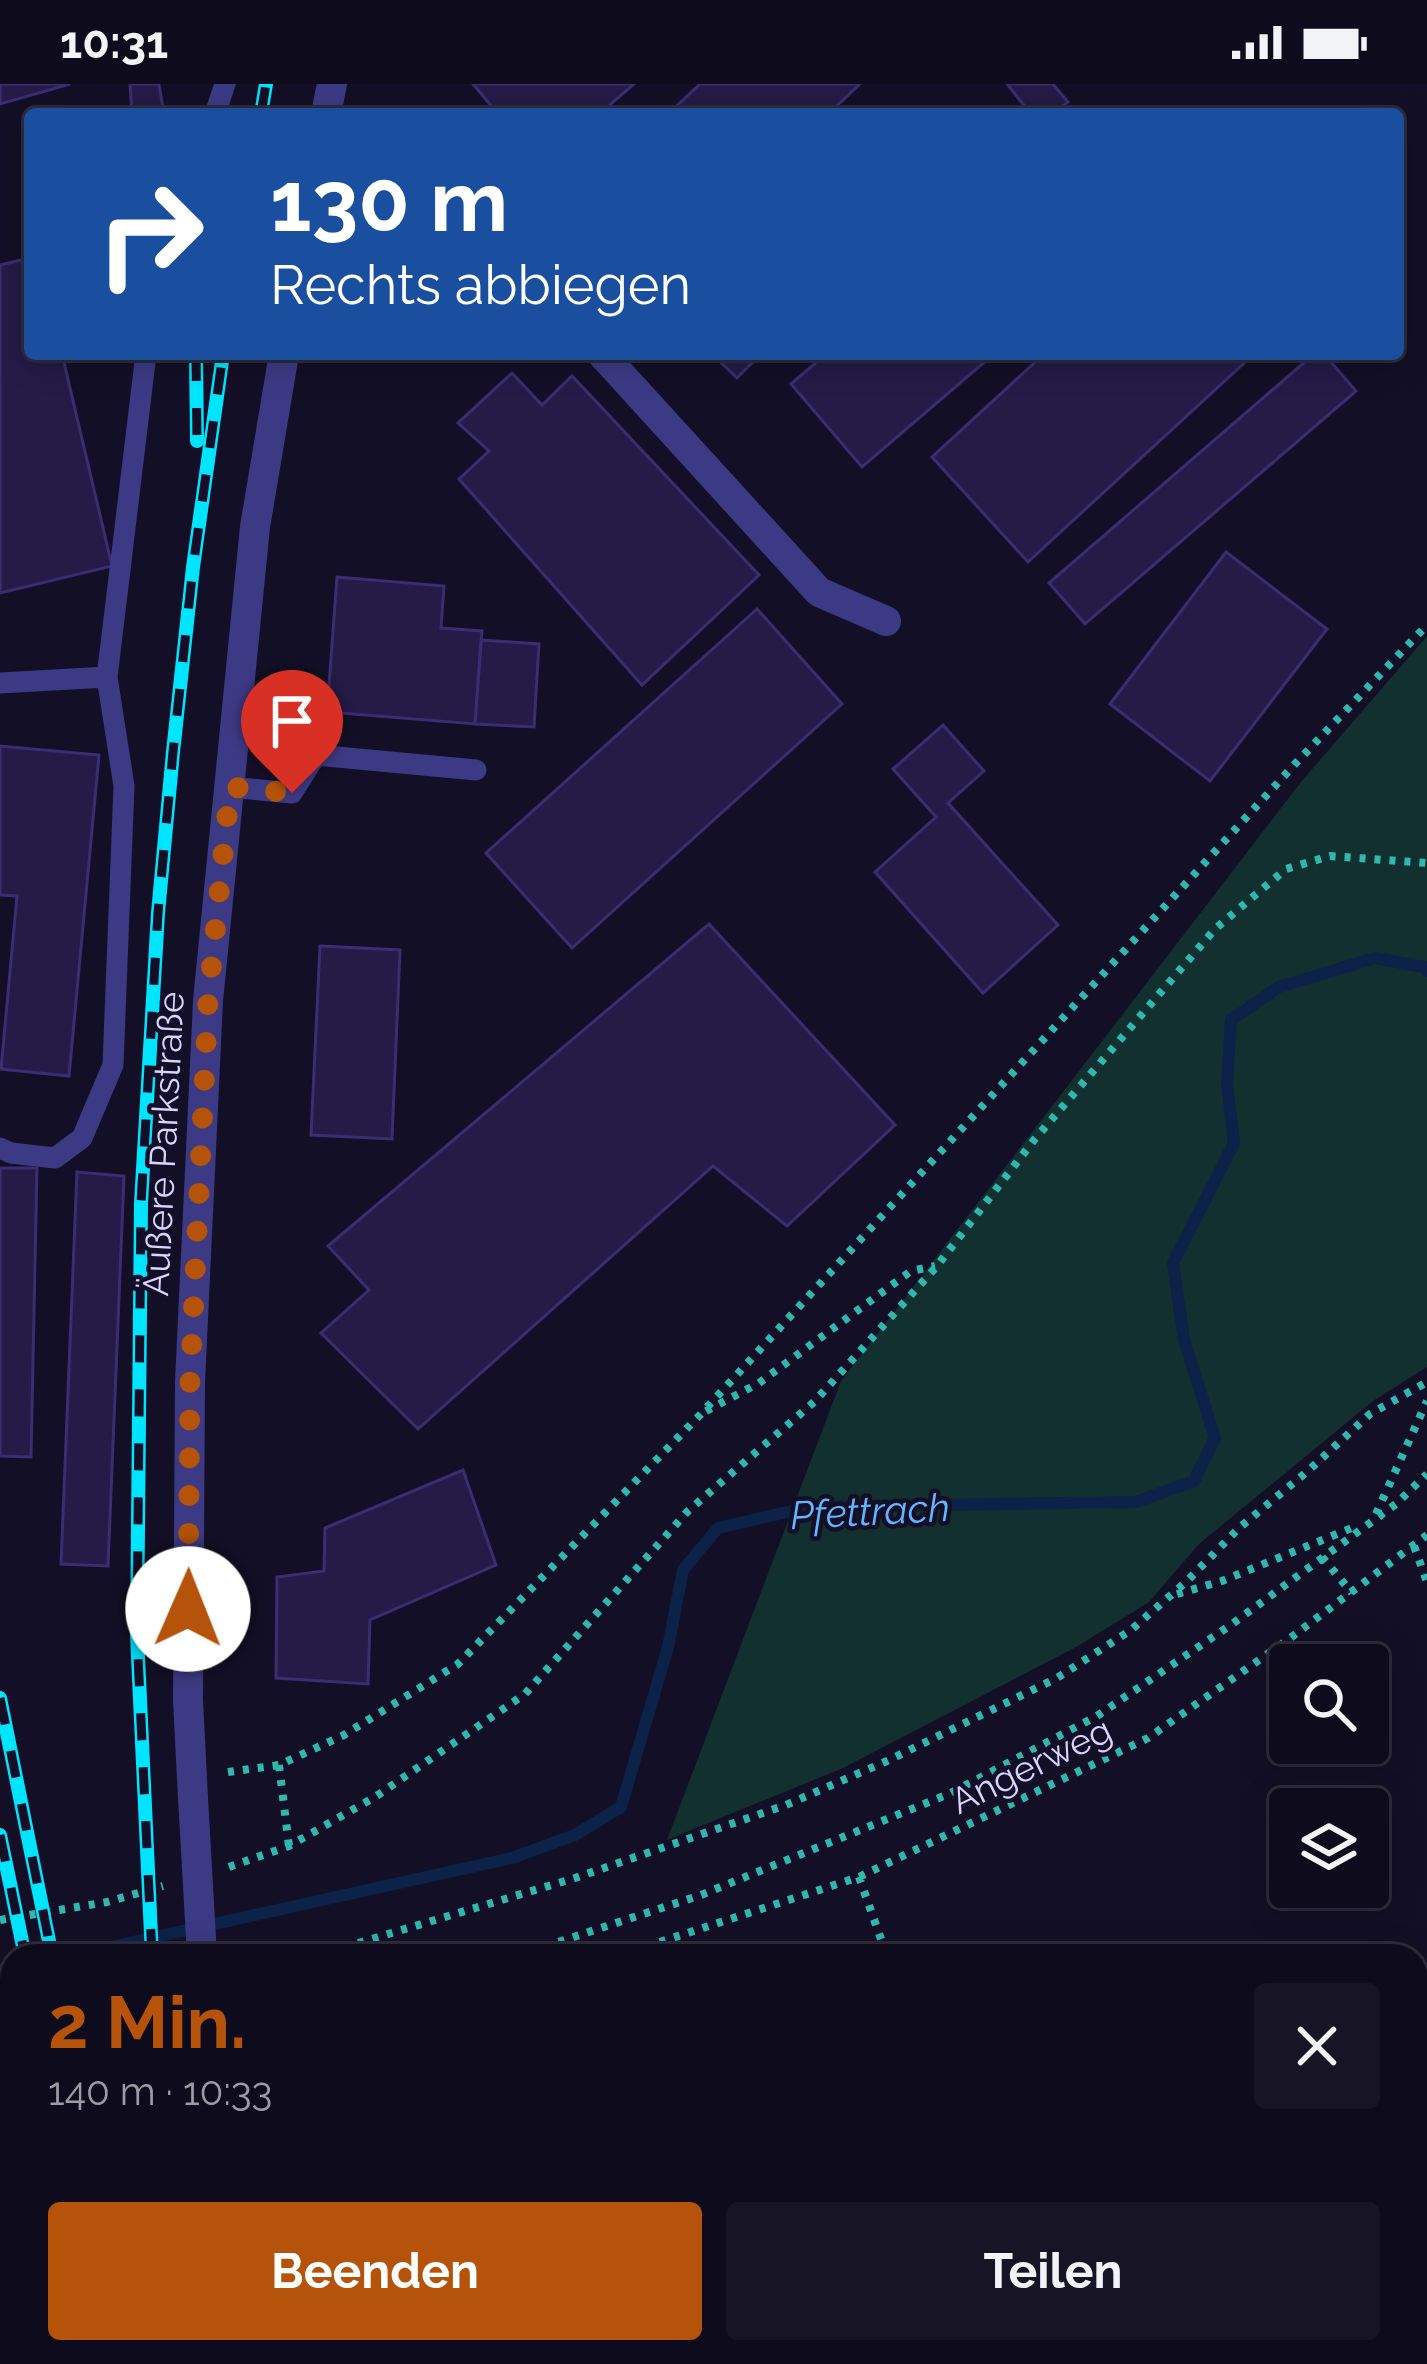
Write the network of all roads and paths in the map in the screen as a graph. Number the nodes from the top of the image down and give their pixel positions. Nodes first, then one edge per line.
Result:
1 (145, 360) edge
2 (283, 360) edge
3 (607, 360) edge
4 (886, 621) dead end
5 (1427, 626) edge
6 (107, 677) junction
7 (0, 683) edge
8 (476, 770) dead end
9 (230, 787) junction
10 (1427, 863) edge
11 (0, 1148) edge
12 (937, 1266) junction
13 (1427, 1382) edge
14 (1427, 1401) edge
15 (700, 1415) junction
16 (1425, 1480) edge
17 (1374, 1519) junction
18 (1427, 1535) edge
19 (1414, 1546) junction
20 (1427, 1546) edge
21 (1322, 1557) junction
22 (1427, 1582) edge
23 (1352, 1593) junction
24 (1171, 1595) junction
25 (279, 1765) junction
26 (193, 1786) junction
27 (289, 1846) junction
28 (213, 1872) dead end
29 (859, 1877) junction
30 (171, 1884) dead end
31 (0, 1920) edge
32 (201, 1944) edge
33 (355, 1944) edge
34 (552, 1944) edge
35 (653, 1944) edge
36 (883, 1944) edge

1 - 6 lane
2 - 9 street, Äußere Parkstraße
3 - 4 street
5 - 15 path
6 - 7 lane
6 - 11 lane
8 - 9 lane
9 - 26 street, Äußere Parkstraße
10 - 12 path
12 - 15 path
12 - 27 path
13 - 24 path
14 - 17 path
15 - 25 path
16 - 17 path
17 - 21 path
17 - 24 path
18 - 19 path, Angerweg
19 - 20 path
19 - 22 path
19 - 23 path, Angerweg
21 - 23 path
21 - 34 path
23 - 29 path, Angerweg
24 - 33 path
25 - 26 path
25 - 27 path
26 - 32 street, Äußere Parkstraße, bridge
27 - 28 path
29 - 35 path, Angerweg
29 - 36 path
30 - 31 path

